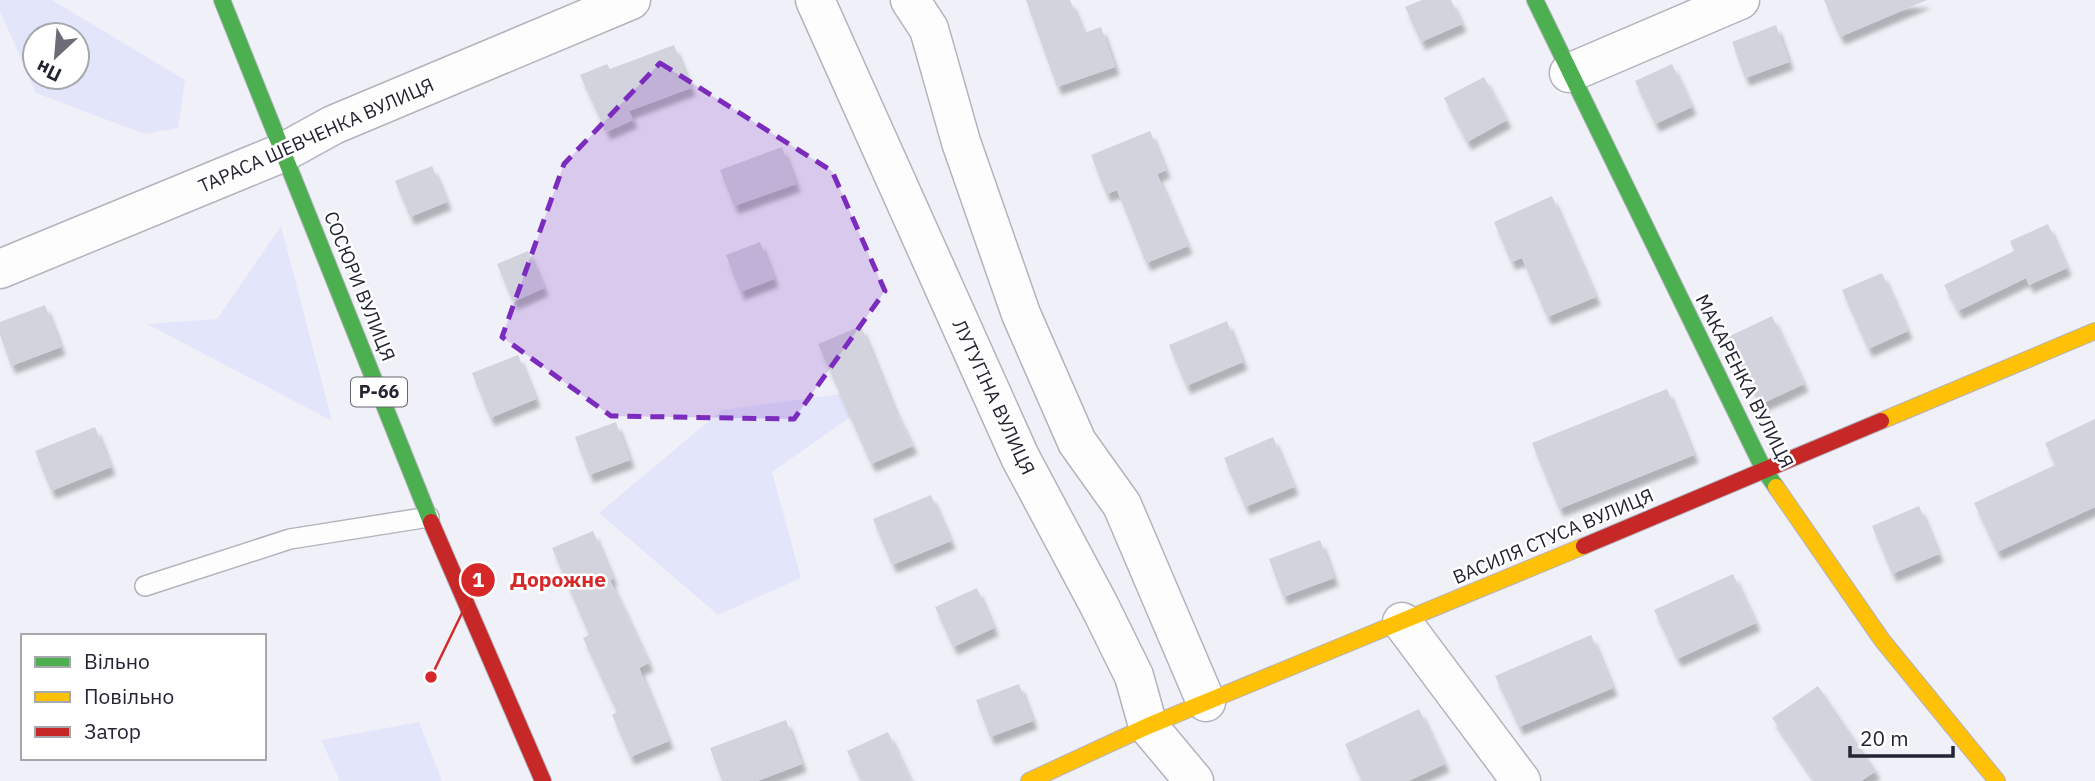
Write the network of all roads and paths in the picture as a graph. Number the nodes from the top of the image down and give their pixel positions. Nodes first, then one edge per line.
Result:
1 (222, 0) edge
2 (631, 0) edge
3 (815, 0) edge
4 (909, 0) edge
5 (1535, 0) edge
6 (1740, 0) edge
7 (1569, 73) junction
8 (284, 152) junction
9 (0, 270) edge
10 (2095, 331) edge
11 (1764, 470) junction
12 (429, 517) junction
13 (145, 586) dead end
14 (1402, 622) junction
15 (1206, 702) junction
16 (1148, 726) junction
17 (543, 781) edge
18 (1029, 781) edge
19 (1194, 781) edge
20 (1521, 781) edge
21 (1997, 781) edge

1 - 8 street, СОСЮРИ ВУЛИЦЯ / Р-66
2 - 8 street, ТАРАСА ШЕВЧЕНКА ВУЛИЦЯ
3 - 16 street, ЛУТУГІНА ВУЛИЦЯ
4 - 15 street
5 - 7 street, МАКАРЕНКА ВУЛИЦЯ
6 - 7 street
7 - 11 street, МАКАРЕНКА ВУЛИЦЯ
8 - 9 street, ТАРАСА ШЕВЧЕНКА ВУЛИЦЯ
8 - 12 street, СОСЮРИ ВУЛИЦЯ / Р-66
10 - 11 street, ВАСИЛЯ СТУСА ВУЛИЦЯ
11 - 14 street, ВАСИЛЯ СТУСА ВУЛИЦЯ
11 - 21 street, МАКАРЕНКА ВУЛИЦЯ
12 - 13 lane
12 - 17 street, СОСЮРИ ВУЛИЦЯ / Р-66
14 - 15 street, ВАСИЛЯ СТУСА ВУЛИЦЯ
14 - 20 street
15 - 16 street, ВАСИЛЯ СТУСА ВУЛИЦЯ
16 - 18 street, ВАСИЛЯ СТУСА ВУЛИЦЯ
16 - 19 street, ЛУТУГІНА ВУЛИЦЯ

